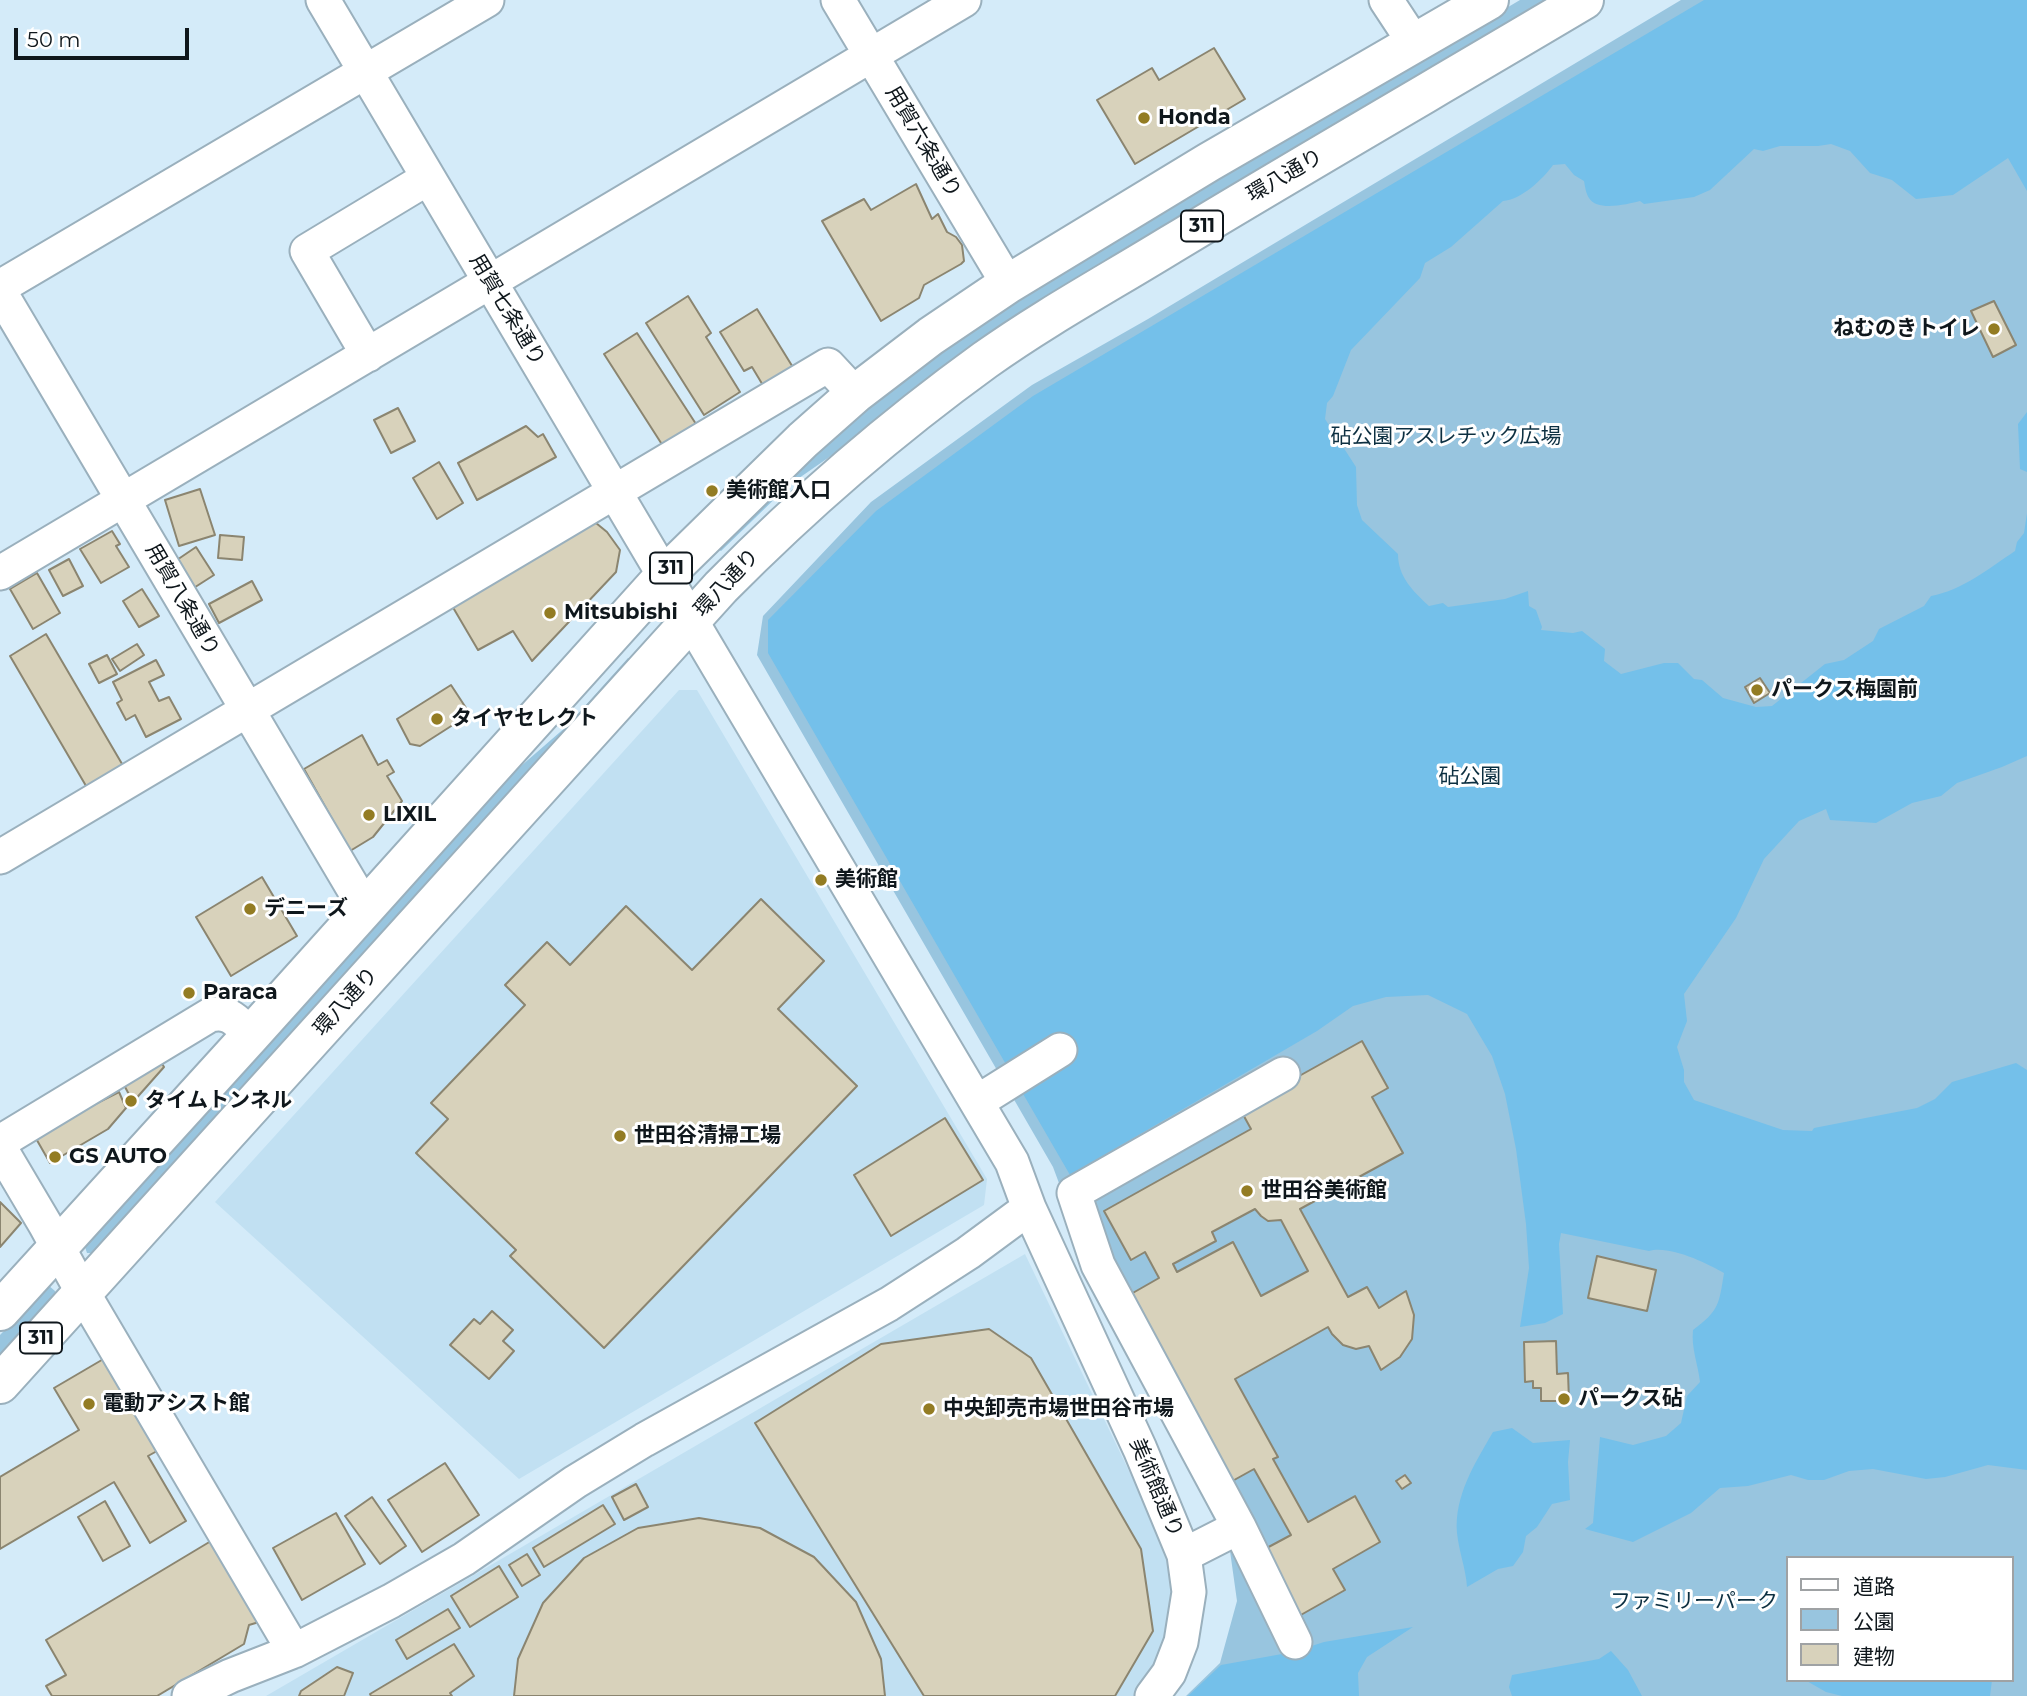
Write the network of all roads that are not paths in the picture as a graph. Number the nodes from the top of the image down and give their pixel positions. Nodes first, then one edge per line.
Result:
1 (323, 0) edge
2 (487, 0) edge
3 (838, 0) edge
4 (964, 0) edge
5 (1386, 0) edge
6 (1489, 0) edge
7 (1584, 0) edge
8 (1415, 44) junction
9 (870, 55) junction
10 (366, 72) junction
11 (428, 178) junction
12 (491, 283) junction
13 (1008, 284) junction
14 (0, 290) edge
15 (368, 355) junction
16 (855, 394) junction
17 (615, 491) junction
18 (123, 499) junction
19 (0, 573) edge
20 (664, 575) junction
21 (692, 620) junction
22 (247, 710) junction
23 (0, 857) edge
24 (365, 908) junction
25 (251, 1035) junction
26 (1060, 1050) dead end
27 (1283, 1074) dead end
28 (977, 1102) junction
29 (0, 1142) edge
30 (0, 1148) edge
31 (1030, 1208) junction
32 (57, 1248) junction
33 (1098, 1265) junction
34 (1063, 1284) junction
35 (83, 1293) junction
36 (0, 1311) edge
37 (0, 1384) edge
38 (1239, 1527) junction
39 (1184, 1555) junction
40 (1295, 1642) dead end
41 (294, 1651) junction
42 (189, 1696) edge
43 (1152, 1696) edge

1 - 10 street, 用賀七条通り
2 - 10 street
3 - 9 street, 用賀六条通り
4 - 9 street
5 - 8 street
6 - 8 main road, 311
7 - 21 main road, 環八通り / 311
8 - 13 main road, 311
9 - 12 street
9 - 13 street, 用賀六条通り
10 - 11 street, 用賀七条通り
10 - 14 street
11 - 12 street, 用賀七条通り
11 - 15 street
12 - 15 street
12 - 17 street, 用賀七条通り
13 - 16 main road, 311
14 - 18 street, 用賀八条通り
15 - 18 street
16 - 17 street
16 - 20 main road, 311
17 - 20 street, 用賀七条通り
17 - 22 street
18 - 19 street
18 - 22 street, 用賀八条通り
20 - 21 street, 用賀七条通り
20 - 24 main road, 311
21 - 28 street, 用賀七条通り
21 - 35 main road, 環八通り / 311
22 - 23 street
22 - 24 street, 用賀八条通り
24 - 25 main road, 311
25 - 29 street
25 - 32 main road, 311
26 - 28 street
27 - 33 street
28 - 31 street, 美術館通り
30 - 32 street
31 - 34 street, 美術館通り
31 - 41 street
32 - 35 street
32 - 36 main road, 311
33 - 34 street
33 - 38 street
34 - 39 street, 美術館通り
35 - 37 main road, 環八通り / 311
35 - 41 street
38 - 39 street
38 - 40 street
39 - 43 street, 美術館通り
41 - 42 street

